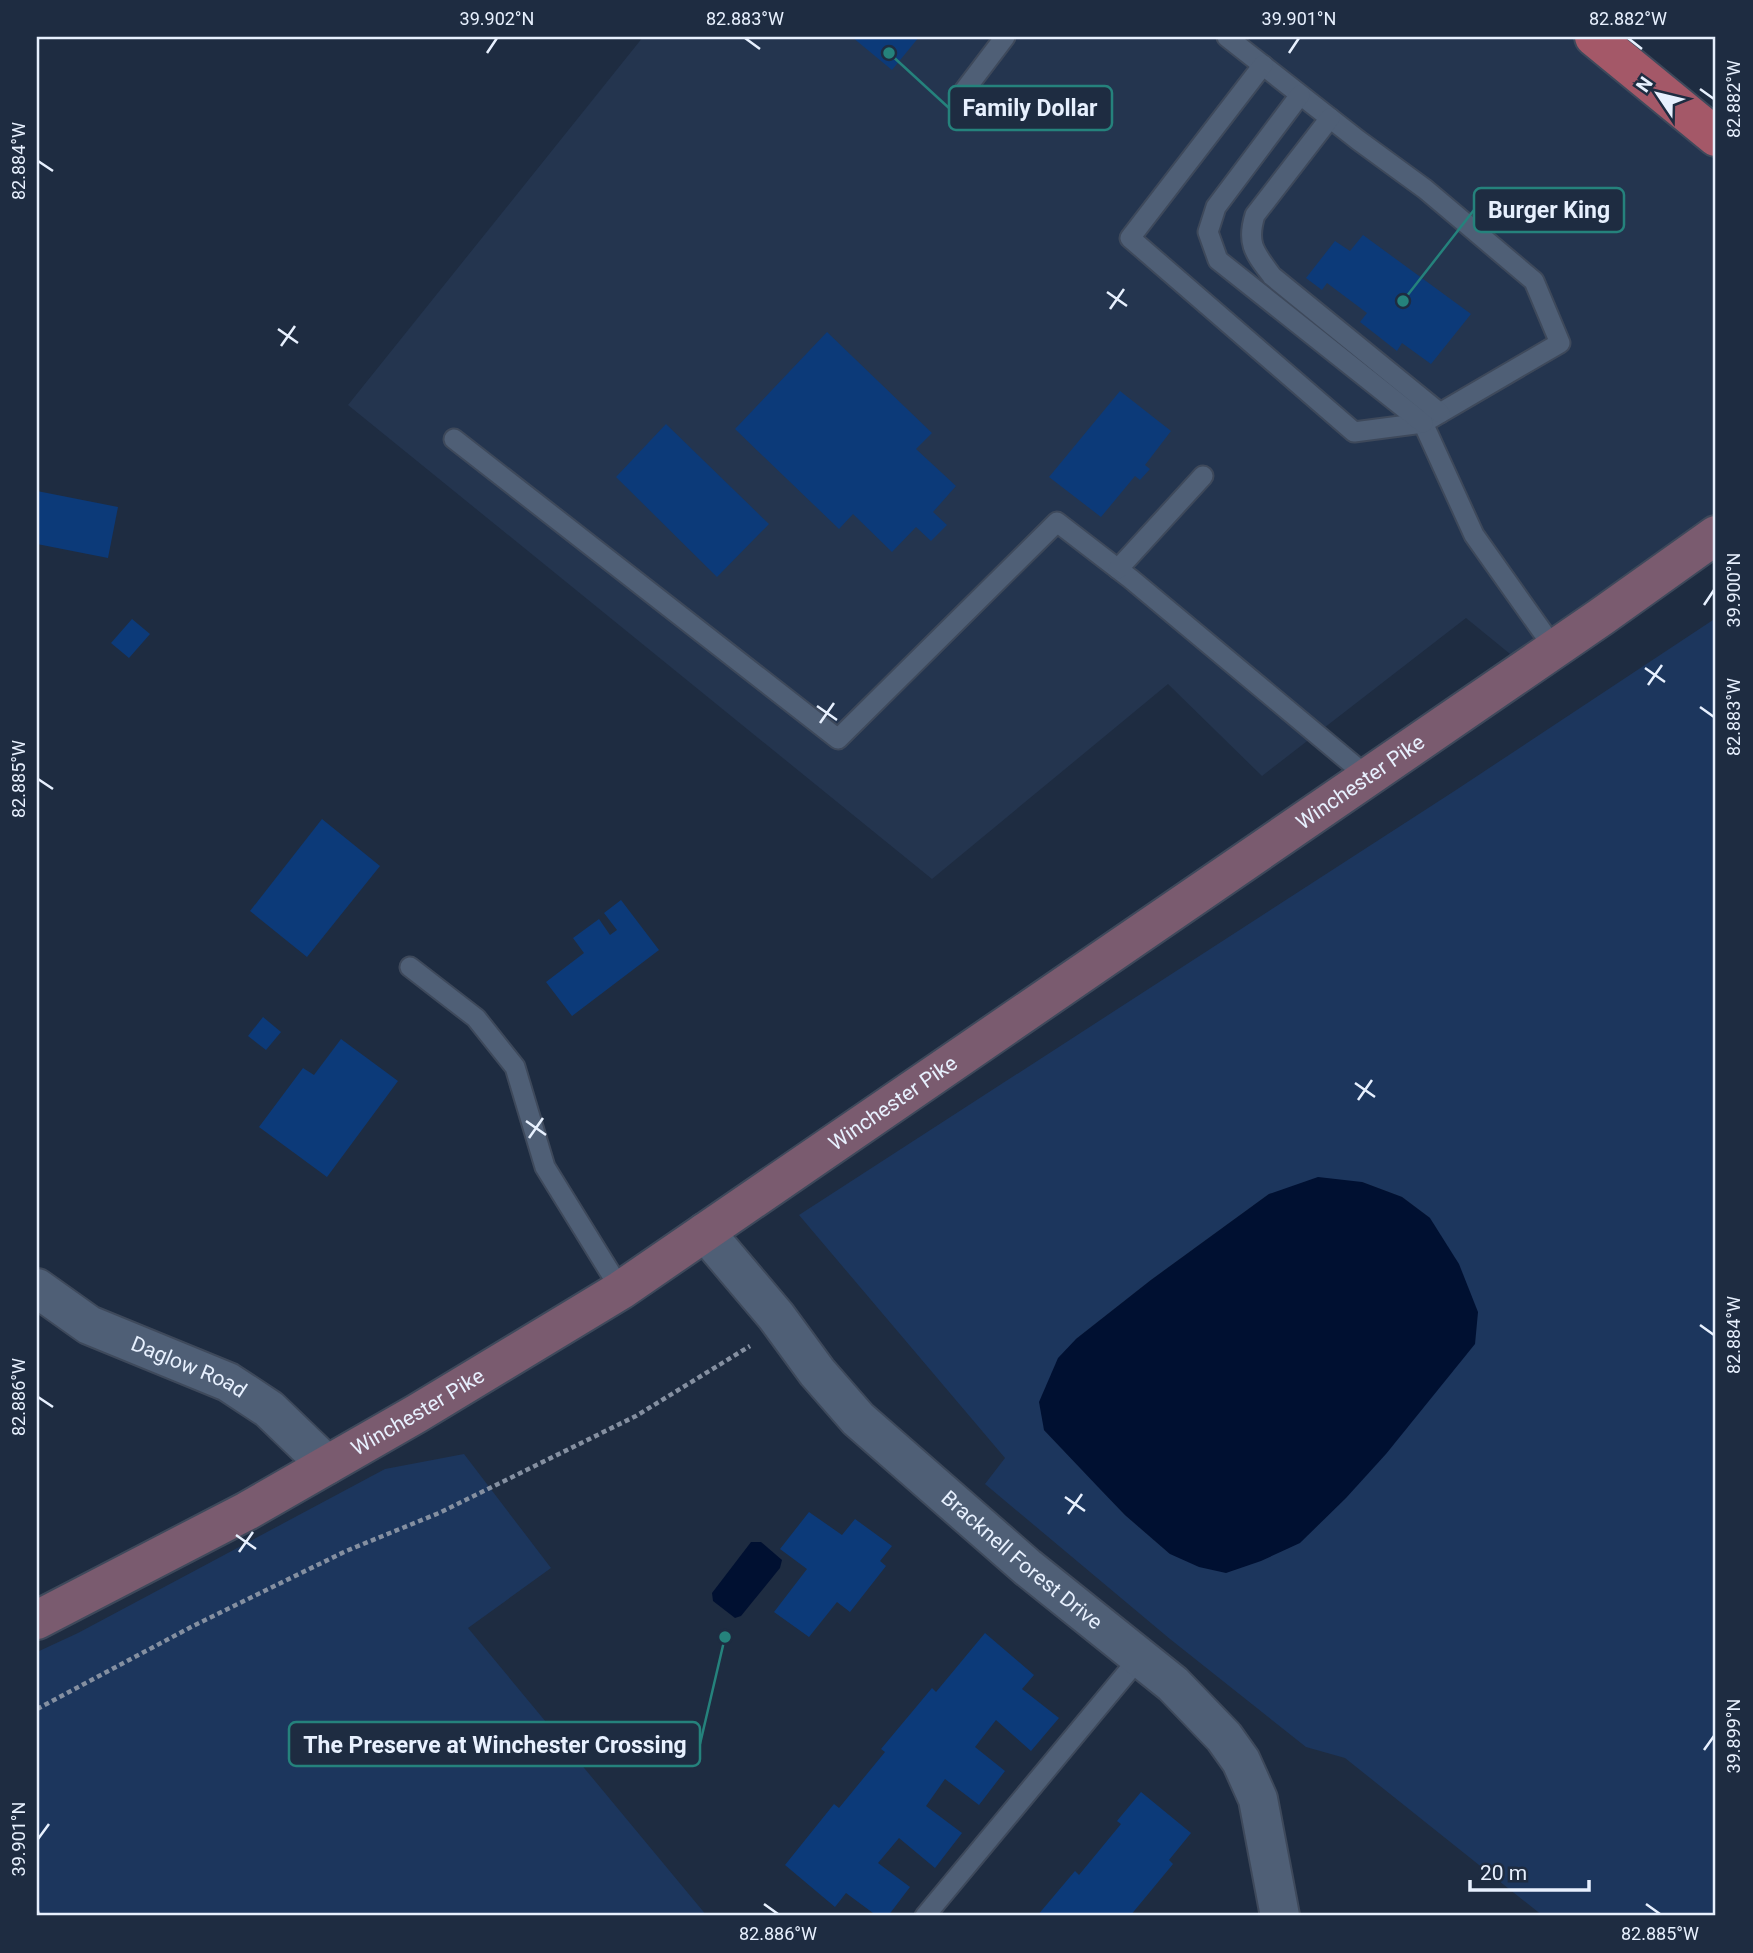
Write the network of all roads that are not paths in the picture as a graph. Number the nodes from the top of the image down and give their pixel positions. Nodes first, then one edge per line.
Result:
1 (1005, 37) edge
2 (1227, 37) edge
3 (1614, 43) edge
4 (1264, 65) junction
5 (964, 91) dead end
6 (1300, 95) junction
7 (1330, 118) junction
8 (1716, 137) edge
9 (1440, 413) junction
10 (1423, 423) junction
11 (454, 439) dead end
12 (1203, 476) dead end
13 (1716, 535) edge
14 (1118, 569) junction
15 (1554, 648) junction
16 (1368, 777) junction
17 (410, 967) dead end
18 (705, 1232) junction
19 (37, 1288) edge
20 (621, 1290) junction
21 (327, 1465) junction
22 (37, 1620) edge
23 (1139, 1657) junction
24 (925, 1916) edge
25 (1280, 1916) edge

1 - 5 lane
2 - 4 lane
3 - 8 main road
4 - 6 lane
4 - 10 lane
6 - 7 lane
6 - 10 lane
7 - 9 lane
7 - 9 lane
9 - 10 lane
10 - 15 lane
11 - 14 lane
12 - 14 lane
13 - 15 main road, Winchester Pike
14 - 16 lane
15 - 16 main road, Winchester Pike
16 - 18 main road, Winchester Pike
17 - 20 lane
18 - 20 main road, Winchester Pike
18 - 23 street, Bracknell Forest Drive
19 - 21 street, Daglow Road
20 - 21 main road, Winchester Pike
21 - 22 main road, Winchester Pike
23 - 24 lane
23 - 25 street, Bracknell Forest Drive

